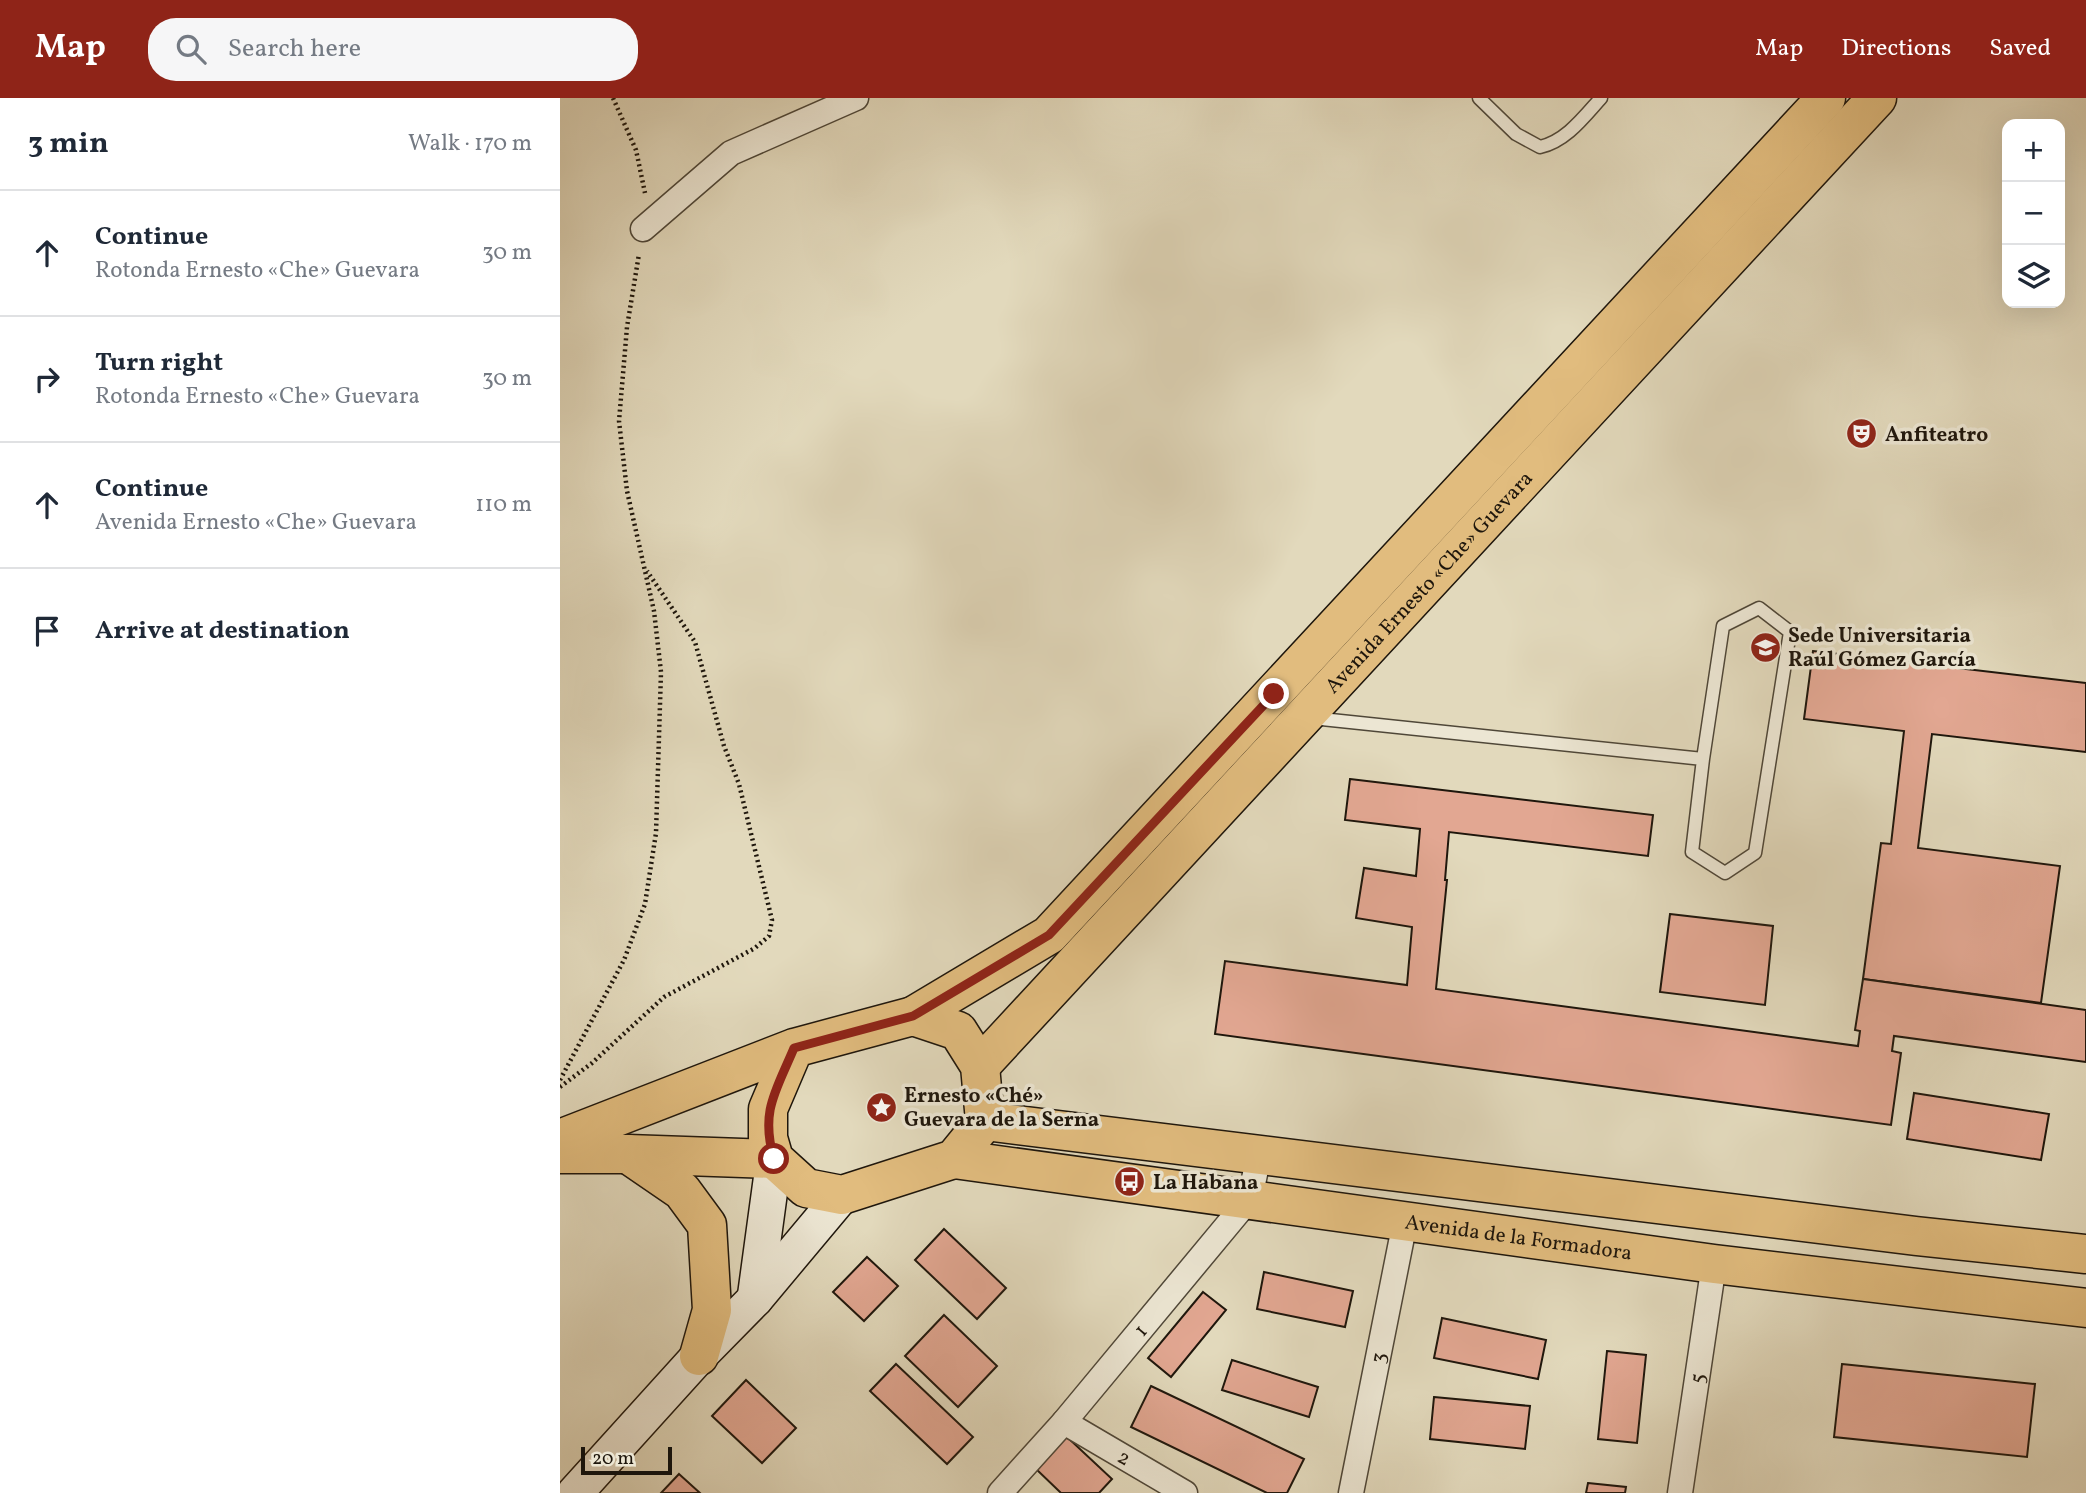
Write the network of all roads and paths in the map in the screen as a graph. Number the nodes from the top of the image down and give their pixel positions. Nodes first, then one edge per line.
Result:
1 (613, 98) edge
2 (856, 98) edge
3 (1479, 98) edge
4 (1601, 98) edge
5 (1826, 98) edge
6 (1877, 98) edge
7 (643, 229) junction
8 (644, 568) junction
9 (1289, 706) junction
10 (1703, 759) junction
11 (913, 1016) junction
12 (794, 1048) junction
13 (980, 1066) junction
14 (560, 1080) edge
15 (560, 1087) edge
16 (985, 1121) junction
17 (560, 1139) edge
18 (560, 1154) edge
19 (628, 1154) junction
20 (1259, 1155) junction
21 (774, 1159) junction
22 (954, 1159) junction
23 (842, 1195) junction
24 (1250, 1198) junction
25 (1405, 1222) junction
26 (2086, 1254) edge
27 (1714, 1264) junction
28 (755, 1299) junction
29 (2086, 1308) edge
30 (699, 1356) junction
31 (1064, 1422) junction
32 (575, 1493) edge
33 (1000, 1493) edge
34 (1185, 1493) edge
35 (1351, 1493) edge
36 (1680, 1493) edge

1 - 7 path
2 - 7 street
3 - 4 lane
5 - 9 main road, Avenida Ernesto «Che» Guevara
6 - 9 main road, Avenida Ernesto «Che» Guevara
7 - 8 path
8 - 14 path
8 - 15 path
9 - 10 lane
9 - 11 main road, Avenida Ernesto «Che» Guevara
9 - 13 main road, Avenida Ernesto «Che» Guevara
10 - 10 lane
11 - 12 main road
11 - 13 main road
12 - 17 main road
12 - 21 main road
13 - 16 main road
16 - 20 main road
16 - 22 main road
18 - 19 main road
19 - 21 main road
19 - 30 main road
20 - 24 street, 1
20 - 26 main road
21 - 23 main road
21 - 28 main road
22 - 23 main road
22 - 24 main road, Avenida de la Formadora
23 - 28 main road
24 - 25 main road, Avenida de la Formadora
24 - 31 street, 1
25 - 27 main road, Avenida de la Formadora
25 - 35 street, 3
27 - 29 main road, Avenida de la Formadora
27 - 36 street, 5
28 - 30 main road
30 - 32 main road
31 - 33 street, 1
31 - 34 street, 2

